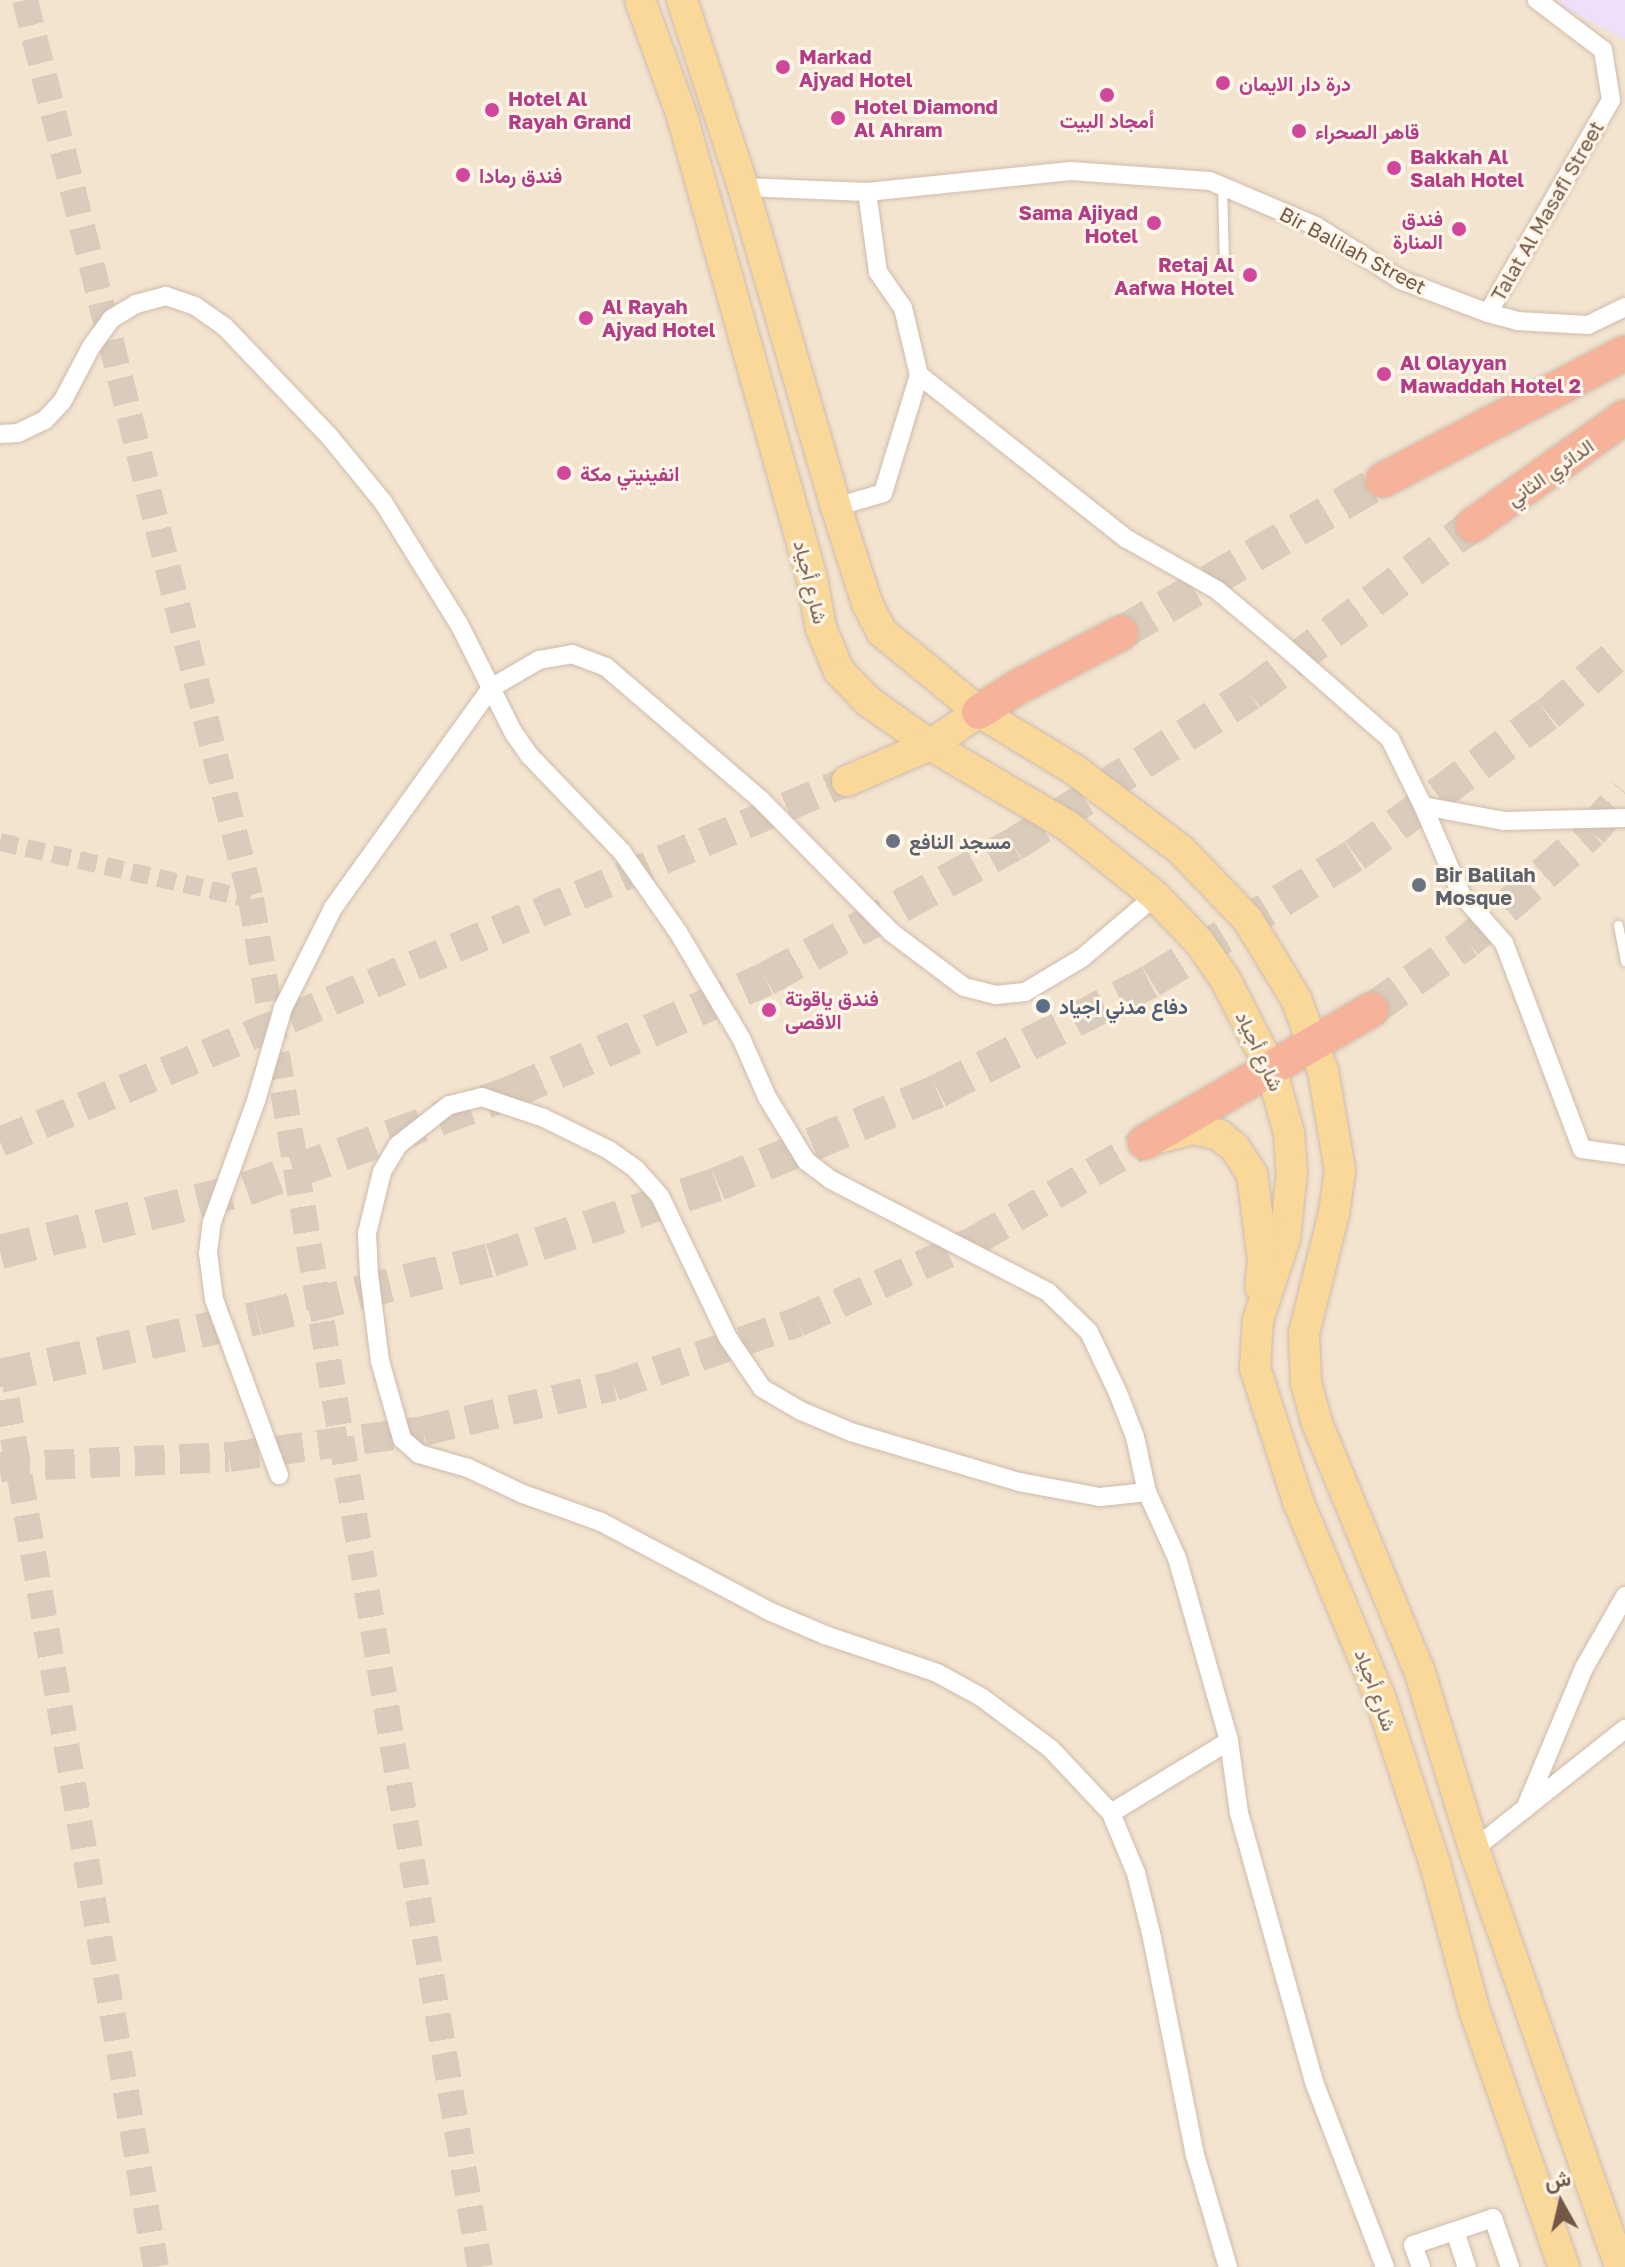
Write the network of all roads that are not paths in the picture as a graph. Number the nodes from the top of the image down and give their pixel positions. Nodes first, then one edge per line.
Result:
1 (640, 0) edge
2 (682, 0) edge
3 (1537, 0) edge
4 (1222, 186) junction
5 (743, 187) junction
6 (867, 192) junction
7 (1224, 265) dead end
8 (1625, 307) edge
9 (1488, 313) junction
10 (1625, 353) edge
11 (919, 375) junction
12 (1625, 417) edge
13 (0, 434) edge
14 (1383, 480) tunnel mouth
15 (836, 507) junction
16 (1473, 525) tunnel mouth
17 (1121, 633) tunnel mouth
18 (491, 688) junction
19 (979, 712) junction
20 (930, 745) junction
21 (847, 781) tunnel mouth
22 (1423, 806) junction
23 (1625, 818) edge
24 (1155, 896) junction
25 (1618, 925) dead end
26 (1625, 961) edge
27 (1371, 1010) tunnel mouth
28 (1312, 1042) junction
29 (1271, 1069) junction
30 (1145, 1142) joint
31 (1625, 1155) edge
32 (1258, 1320) junction
33 (279, 1475) dead end
34 (1147, 1492) junction
35 (1625, 1596) edge
36 (1625, 1729) edge
37 (1229, 1741) junction
38 (1525, 1809) junction
39 (1111, 1813) junction
40 (1474, 1849) junction
41 (1455, 2231) junction
42 (1228, 2267) edge
43 (1385, 2267) edge
44 (1421, 2267) edge
45 (1467, 2267) edge
46 (1510, 2267) edge
47 (1564, 2267) edge
48 (1620, 2267) edge

1 - 20 main road, شارع أجياد
2 - 5 main road
3 - 9 street, Talat Al Masafi Street
4 - 6 street, Bir Balilah Street
4 - 7 lane
4 - 9 street, Bir Balilah Street
5 - 6 street, Bir Balilah Street
5 - 15 main road
6 - 11 street
8 - 9 street, Bir Balilah Street
10 - 14 highway
11 - 15 street
11 - 22 street
12 - 16 highway, الدائري الثاني
13 - 18 street
15 - 19 main road
17 - 19 highway
18 - 24 street
18 - 33 street
18 - 34 street
19 - 20 main road
19 - 28 main road
20 - 21 main road
20 - 24 main road, شارع أجياد
22 - 23 street
22 - 31 street
24 - 29 main road, شارع أجياد
25 - 26 lane
27 - 28 highway
28 - 29 highway
28 - 40 main road
29 - 30 highway
29 - 32 main road, شارع أجياد
30 - 32 main road
32 - 47 main road, شارع أجياد
34 - 37 street
34 - 39 street
35 - 38 street
36 - 38 street
37 - 39 street
37 - 43 street
38 - 40 street
39 - 42 street
40 - 48 main road
41 - 44 street
41 - 45 street
41 - 46 street

